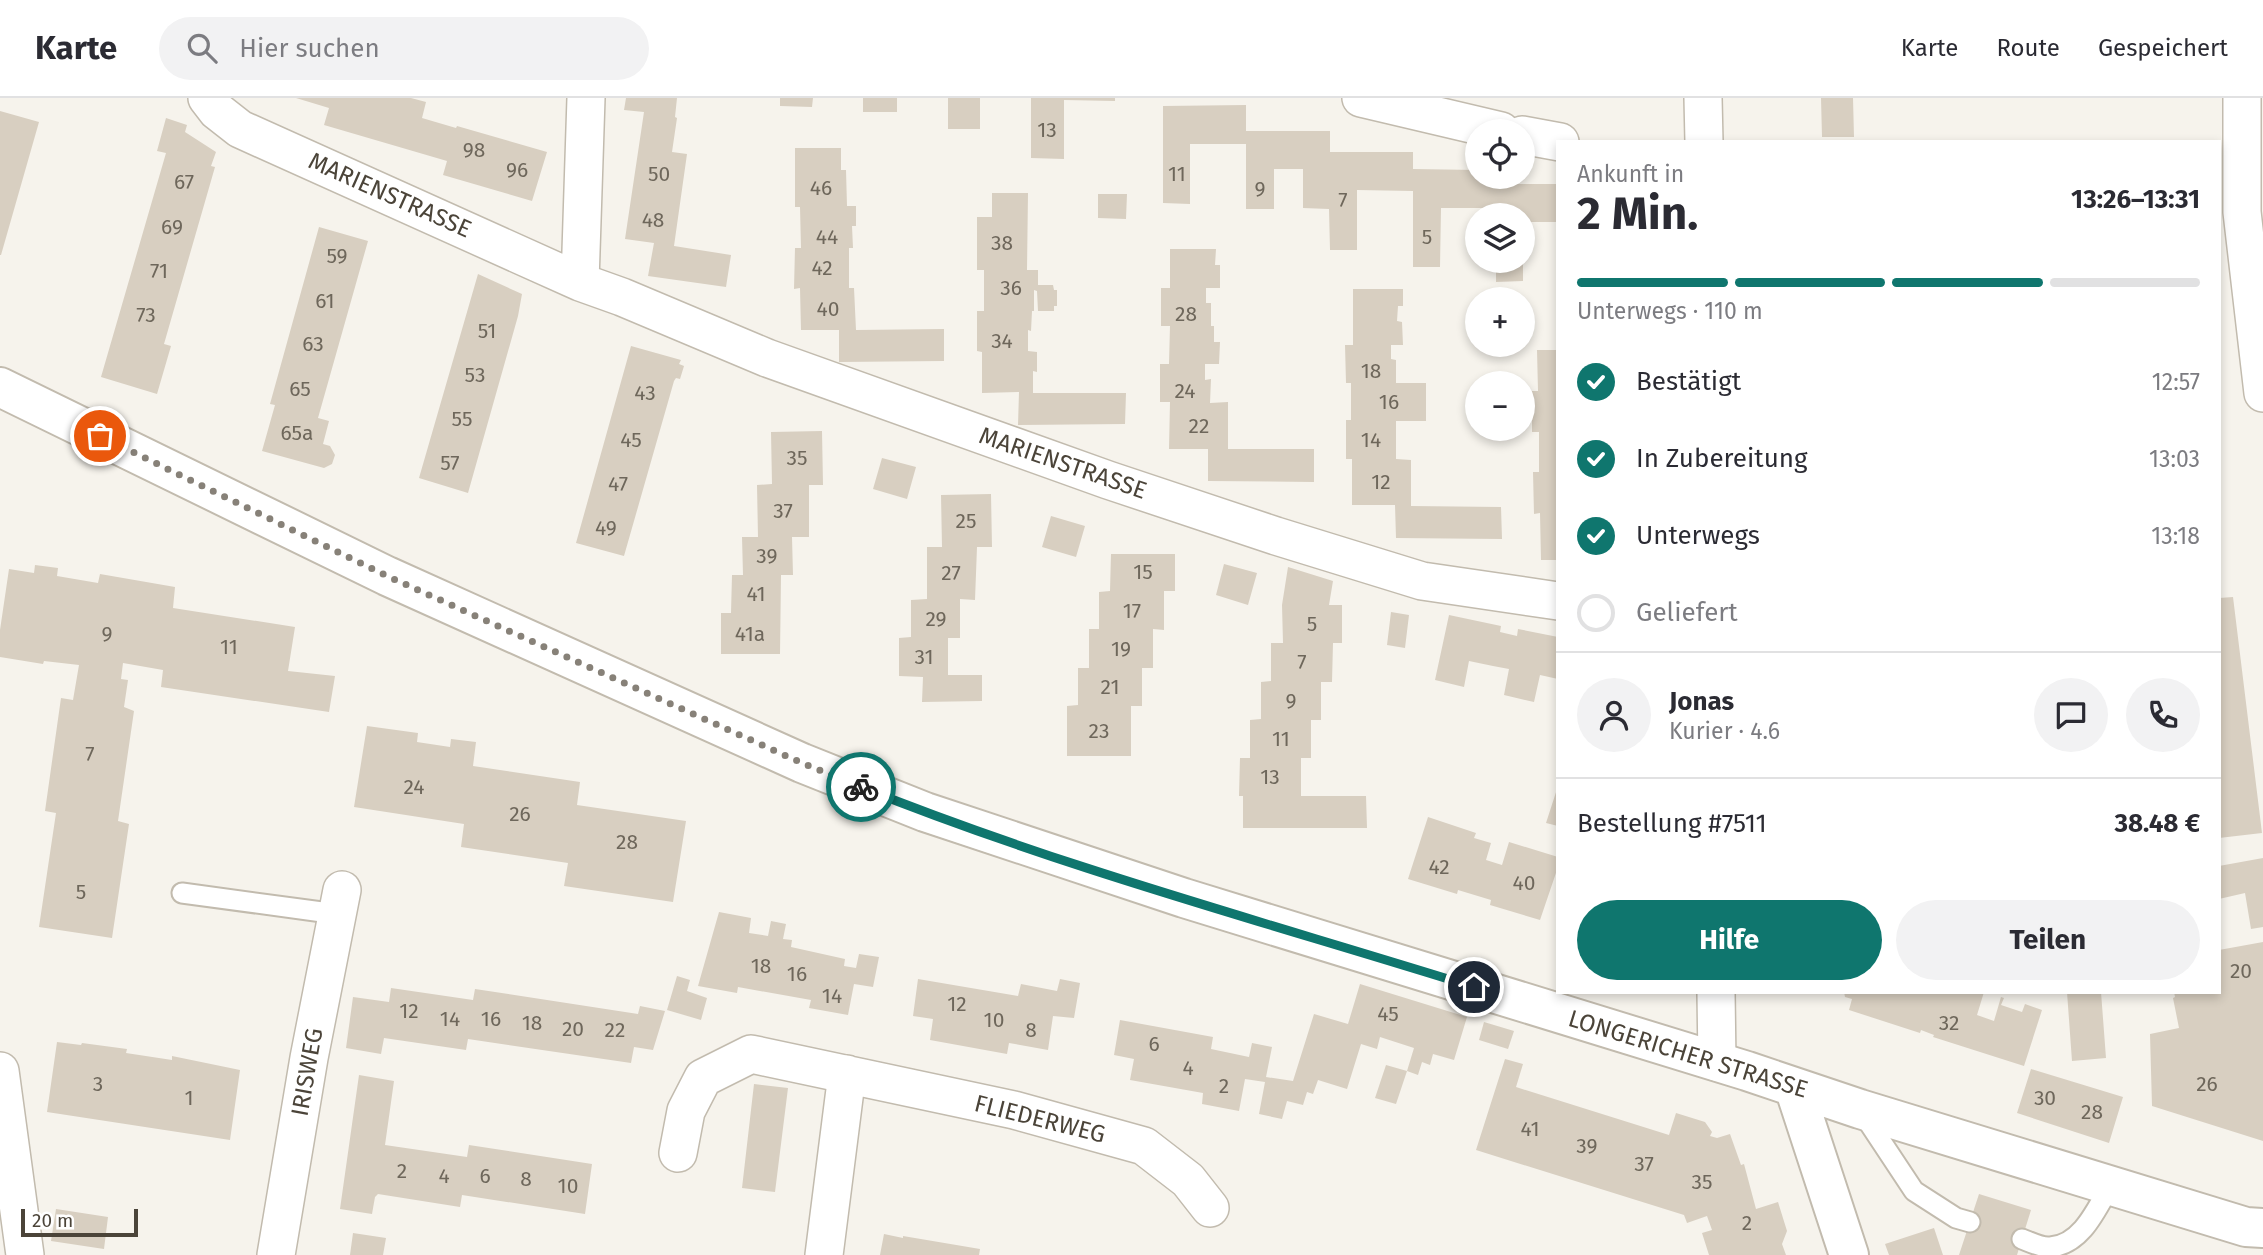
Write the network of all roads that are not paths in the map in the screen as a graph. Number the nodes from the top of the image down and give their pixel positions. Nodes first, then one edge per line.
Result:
1 (207, 98) edge
2 (586, 98) edge
3 (1361, 98) edge
4 (1703, 98) edge
5 (2242, 98) edge
6 (1465, 123) edge
7 (1535, 137) edge
8 (1704, 140) edge
9 (1556, 141) edge
10 (580, 282) junction
11 (0, 387) edge
12 (2263, 393) edge
13 (1556, 601) edge
14 (182, 893) dead end
15 (340, 902) joint
16 (1716, 994) edge
17 (1717, 1062) junction
18 (0, 1071) edge
19 (847, 1074) junction
20 (1794, 1087) junction
21 (1860, 1109) junction
22 (678, 1153) dead end
23 (2111, 1184) junction
24 (1210, 1208) dead end
25 (1970, 1222) dead end
26 (2263, 1228) edge
27 (2022, 1239) dead end
28 (25, 1255) edge
29 (276, 1255) edge
30 (824, 1255) edge
31 (1849, 1255) edge

1 - 10 street, MARIENSTRASSE
2 - 10 street
3 - 6 street
4 - 8 street
5 - 12 street
7 - 9 street
10 - 13 street, MARIENSTRASSE
11 - 17 street, LONGERICHER STRASSE
14 - 15 lane
15 - 29 street, IRISWEG
16 - 17 street
17 - 20 street, LONGERICHER STRASSE
18 - 28 street
19 - 22 street, FLIEDERWEG
19 - 24 street, FLIEDERWEG
19 - 30 street
20 - 21 street, LONGERICHER STRASSE
20 - 31 street
21 - 23 street, LONGERICHER STRASSE
21 - 25 lane
23 - 26 street, LONGERICHER STRASSE
23 - 27 lane

